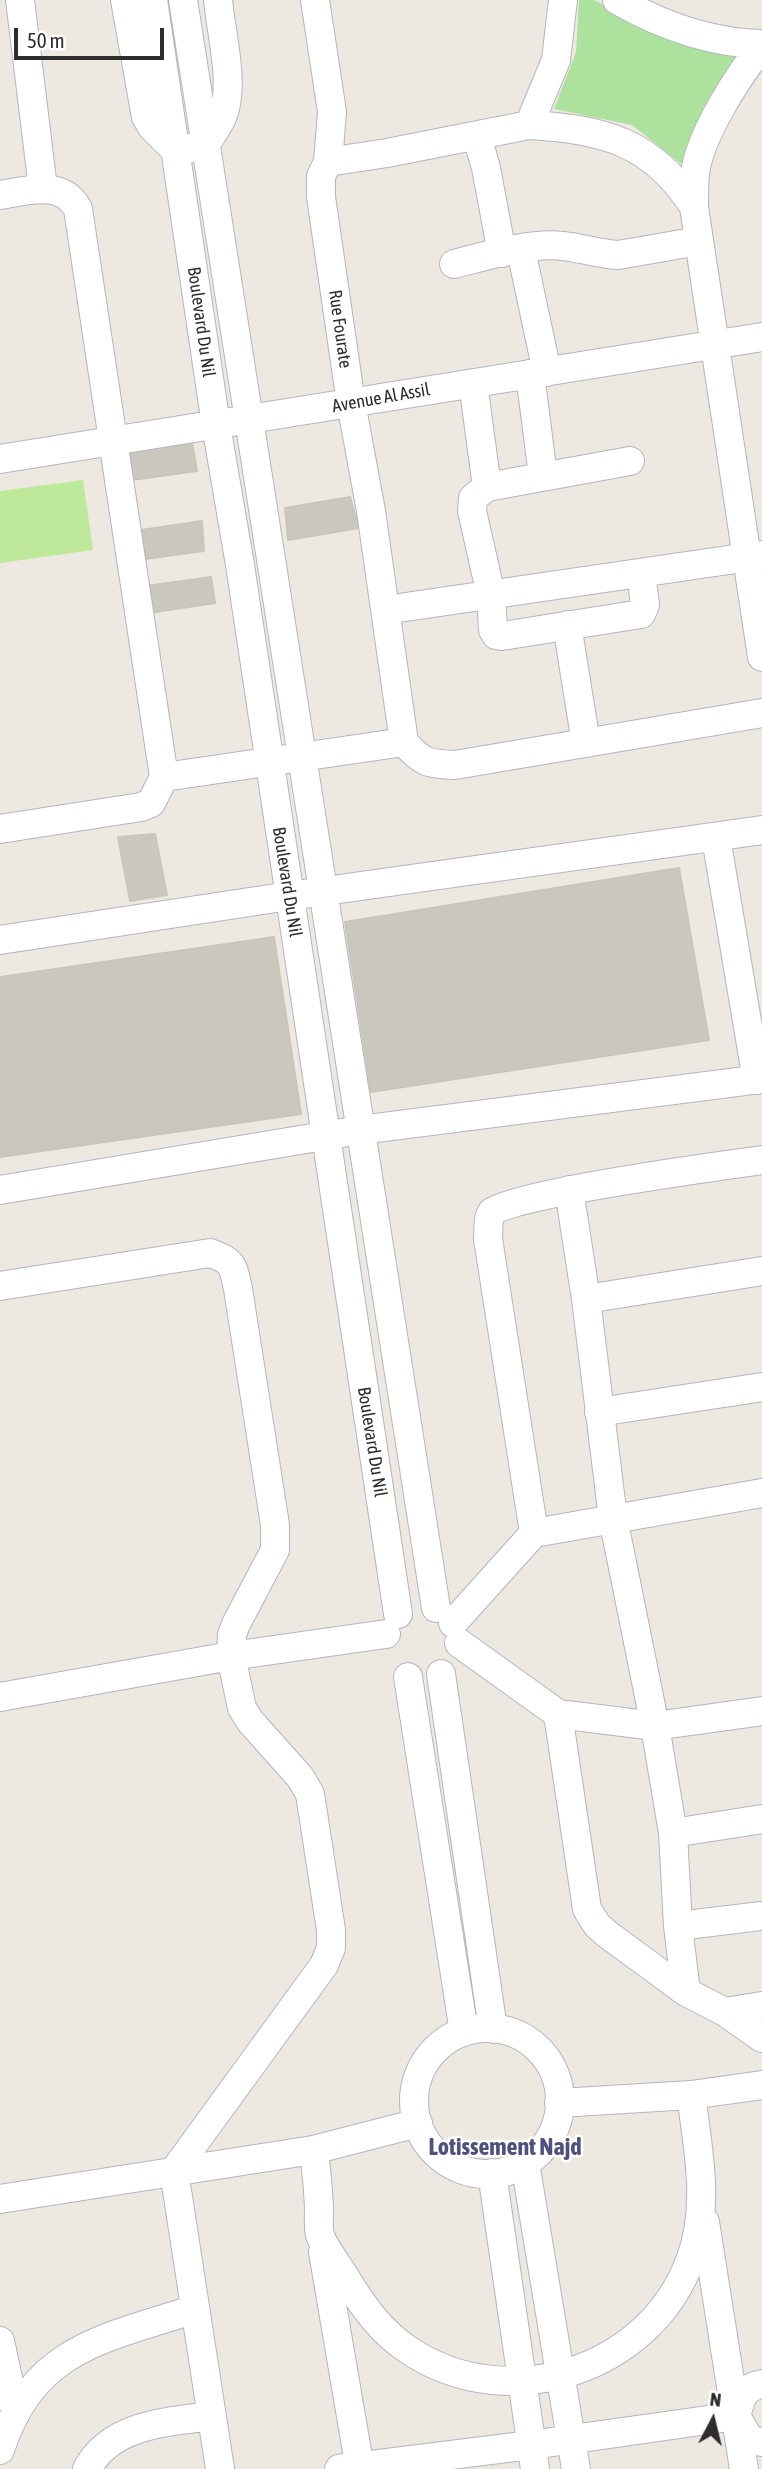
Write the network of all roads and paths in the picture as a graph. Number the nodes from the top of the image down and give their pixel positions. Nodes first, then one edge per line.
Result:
1 (20, 0) edge
2 (125, 0) edge
3 (153, 0) edge
4 (183, 0) edge
5 (218, 0) edge
6 (315, 0) edge
7 (563, 0) edge
8 (617, 0) edge
9 (762, 45) edge
10 (529, 125) junction
11 (477, 136) junction
12 (205, 146) junction
13 (175, 150) junction
14 (328, 162) junction
15 (43, 188) junction
16 (0, 195) edge
17 (694, 207) junction
18 (699, 241) junction
19 (511, 251) junction
20 (454, 264) dead end
21 (762, 337) edge
22 (715, 345) junction
23 (538, 373) junction
24 (473, 383) junction
25 (351, 403) junction
26 (249, 419) junction
27 (216, 425) junction
28 (113, 441) junction
29 (0, 459) edge
30 (630, 461) dead end
31 (543, 476) junction
32 (487, 488) junction
33 (754, 556) edge
34 (640, 573) junction
35 (491, 595) junction
36 (385, 610) junction
37 (567, 625) junction
38 (762, 657) edge
39 (762, 713) edge
40 (404, 742) junction
41 (586, 743) junction
42 (303, 756) junction
43 (267, 761) junction
44 (164, 777) junction
45 (0, 829) edge
46 (762, 830) edge
47 (716, 838) junction
48 (322, 891) junction
49 (289, 896) junction
50 (0, 940) edge
51 (759, 1079) edge
52 (360, 1130) junction
53 (326, 1136) junction
54 (762, 1160) edge
55 (569, 1190) junction
56 (0, 1191) edge
57 (762, 1271) edge
58 (0, 1286) edge
59 (586, 1299) junction
60 (762, 1387) edge
61 (599, 1412) junction
62 (762, 1493) edge
63 (613, 1518) junction
64 (534, 1534) junction
65 (392, 1624) junction
66 (450, 1625) junction
67 (231, 1656) junction
68 (440, 1674) junction
69 (408, 1676) junction
70 (0, 1697) edge
71 (762, 1710) edge
72 (558, 1714) junction
73 (655, 1726) junction
74 (762, 1819) edge
75 (673, 1833) junction
76 (762, 1916) edge
77 (678, 1926) junction
78 (686, 1992) junction
79 (762, 2006) edge
80 (725, 2012) junction
81 (493, 2029) junction
82 (464, 2032) junction
83 (762, 2038) edge
84 (762, 2085) edge
85 (691, 2095) junction
86 (559, 2103) junction
87 (418, 2123) junction
88 (313, 2150) junction
89 (525, 2163) junction
90 (174, 2171) junction
91 (492, 2173) junction
92 (0, 2199) edge
93 (702, 2202) junction
94 (320, 2235) junction
95 (195, 2309) junction
96 (0, 2341) edge
97 (560, 2375) junction
98 (522, 2382) junction
99 (762, 2384) edge
100 (212, 2416) junction
101 (736, 2416) junction
102 (5, 2431) edge
103 (572, 2438) junction
104 (762, 2442) edge
105 (533, 2457) edge
106 (353, 2468) edge
107 (87, 2469) edge
108 (220, 2469) edge
109 (576, 2469) edge
110 (744, 2469) edge

1 - 15 street
2 - 13 street
3 - 13 street, Boulevard Du Nil
4 - 12 street, Boulevard Du Nil
5 - 12 street
6 - 14 street, Rue Fourate
7 - 10 street
8 - 9 street
9 - 17 street
10 - 11 street
10 - 17 street
11 - 14 street
11 - 19 street
12 - 13 street
12 - 26 street, Boulevard Du Nil
13 - 27 street, Boulevard Du Nil
14 - 25 street, Rue Fourate
15 - 16 street
15 - 28 street
17 - 18 street
18 - 19 street
18 - 22 street
19 - 20 street
19 - 23 street
21 - 22 street, Avenue Al Assil
22 - 23 street, Avenue Al Assil
22 - 33 street
23 - 24 street, Avenue Al Assil
23 - 31 street
24 - 25 street, Avenue Al Assil
24 - 32 street
25 - 26 street, Avenue Al Assil
25 - 36 street, Rue Fourate
26 - 27 street, Avenue Al Assil
26 - 42 street, Boulevard Du Nil
27 - 28 street, Avenue Al Assil
27 - 43 street, Boulevard Du Nil
28 - 29 street, Avenue Al Assil
28 - 44 street
30 - 31 street
31 - 32 street
32 - 35 street
33 - 34 street
33 - 38 street
34 - 35 street
34 - 37 street
35 - 36 street
35 - 37 street
36 - 40 street, Rue Fourate
37 - 41 street
39 - 41 street
40 - 41 street
40 - 42 street
42 - 43 street
42 - 48 street, Boulevard Du Nil
43 - 44 street
43 - 49 street, Boulevard Du Nil
44 - 45 street
46 - 47 street
47 - 48 street
47 - 51 street
48 - 49 street
48 - 52 street, Boulevard Du Nil
49 - 50 street
49 - 53 street, Boulevard Du Nil
51 - 52 street
52 - 53 street
52 - 66 street, Boulevard Du Nil
53 - 56 street
53 - 65 street, Boulevard Du Nil
54 - 55 street
55 - 59 street
55 - 64 street
57 - 59 street
58 - 67 street
59 - 61 street
60 - 61 street
61 - 63 street
62 - 63 street
63 - 64 street
63 - 73 street
64 - 66 street
65 - 66 street
65 - 67 street
65 - 69 street
66 - 68 street
66 - 72 street
67 - 70 street
67 - 90 street
68 - 69 street
68 - 81 street
69 - 82 street
71 - 73 street
72 - 73 street
72 - 78 street
73 - 75 street
74 - 75 street
75 - 77 street
76 - 77 street
77 - 78 street
78 - 80 street
79 - 80 street
80 - 83 street
81 - 82 street
81 - 86 street
82 - 87 street
84 - 85 street
85 - 86 street
85 - 93 street
86 - 89 street
87 - 88 street
87 - 91 street
88 - 90 street
88 - 94 street
89 - 91 street
89 - 97 street
90 - 92 street
90 - 95 street
91 - 98 street
93 - 97 street
93 - 101 street
94 - 98 street
94 - 106 street
95 - 100 street
95 - 102 street
96 - 102 street
97 - 98 street
97 - 103 street
98 - 105 street
99 - 101 street
100 - 107 street
100 - 108 street
101 - 103 street
101 - 104 street
101 - 110 street
103 - 105 street
103 - 109 street
105 - 106 street

